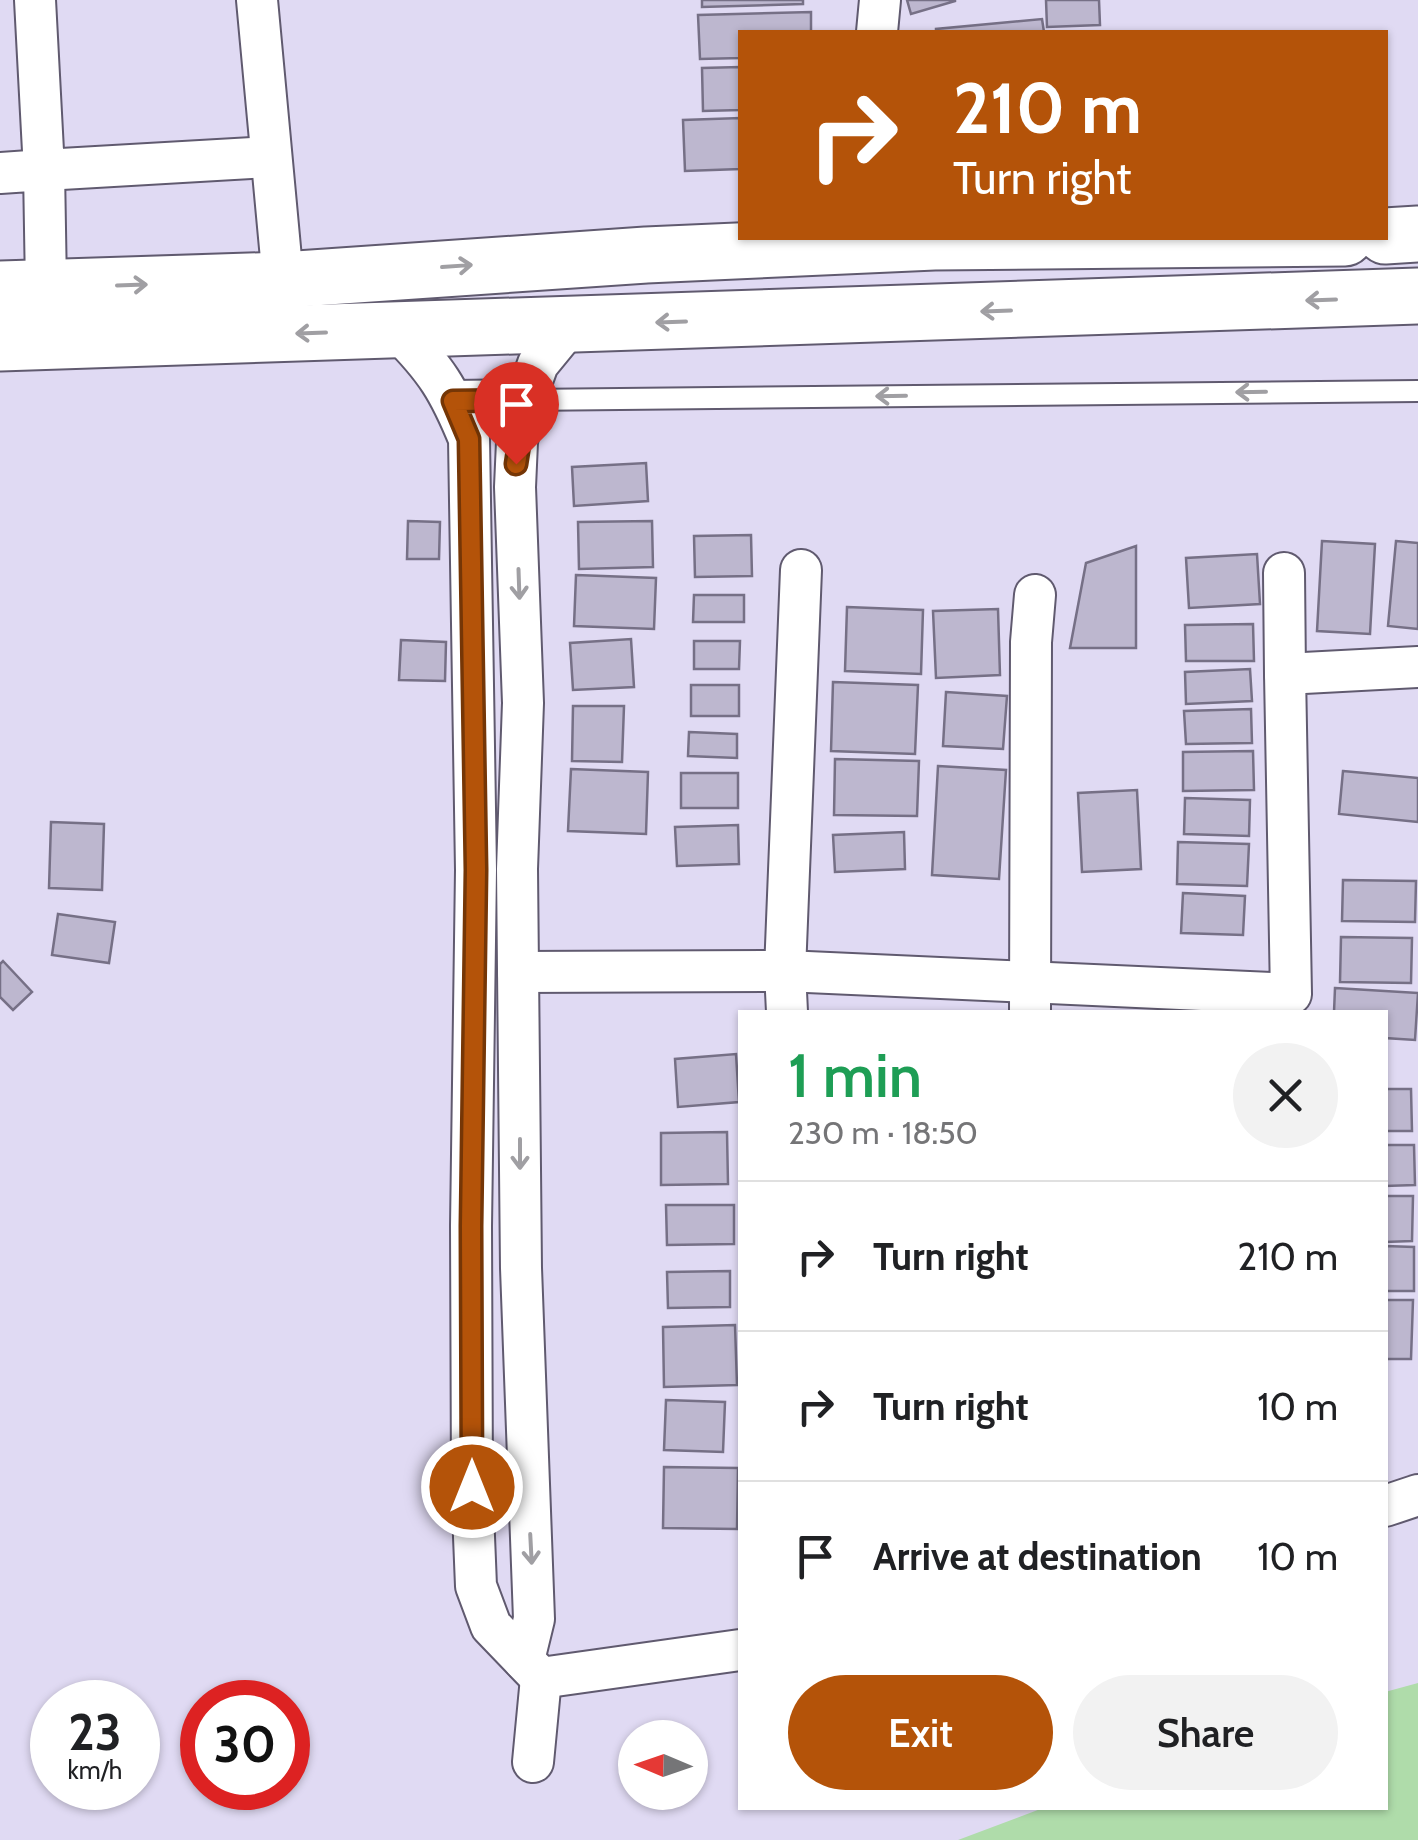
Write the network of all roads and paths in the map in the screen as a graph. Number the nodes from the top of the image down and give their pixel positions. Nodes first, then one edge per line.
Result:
1 (35, 0) edge
2 (256, 0) edge
3 (880, 0) edge
4 (877, 30) edge
5 (269, 157) junction
6 (44, 170) junction
7 (0, 174) edge
8 (1418, 234) edge
9 (1388, 236) edge
10 (933, 240) edge
11 (283, 280) junction
12 (23, 288) edge
13 (1418, 296) edge
14 (570, 325) junction
15 (398, 331) junction
16 (0, 343) edge
17 (1418, 391) edge
18 (526, 400) junction
19 (453, 401) junction
20 (800, 570) dead end
21 (1284, 573) dead end
22 (1035, 595) dead end
23 (1418, 668) edge
24 (1285, 674) junction
25 (517, 869) junction
26 (476, 870) junction
27 (786, 971) junction
28 (518, 972) junction
29 (1030, 997) edge
30 (1291, 1003) edge
31 (787, 1010) edge
32 (473, 1086) junction
33 (520, 1086) junction
34 (1418, 1495) edge
35 (1388, 1505) edge
36 (738, 1650) edge
37 (532, 1669) junction
38 (533, 1762) dead end

1 - 6 street
2 - 5 street
3 - 4 street
5 - 6 street
5 - 11 street
6 - 7 street
6 - 12 street
8 - 9 highway
11 -> 10 highway
12 -> 11 highway
13 -> 14 highway
14 - 15 highway
14 - 18 street
15 -> 16 highway
15 - 19 street
17 -> 18 lane
18 - 19 street
18 -> 25 street
19 - 26 street
20 - 27 street
21 - 24 street
22 - 29 street
23 - 24 street
24 - 30 street
25 - 26 street
25 - 28 street
26 - 32 street
27 - 28 street
27 - 29 street
27 - 31 street
28 - 33 street
29 - 30 street
32 - 33 street
32 - 37 street
33 -> 37 street
34 - 35 street
36 - 37 street
37 - 38 street

